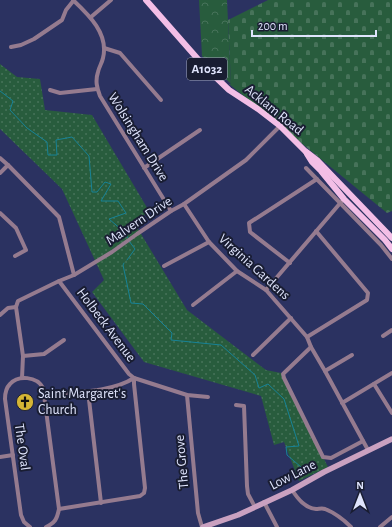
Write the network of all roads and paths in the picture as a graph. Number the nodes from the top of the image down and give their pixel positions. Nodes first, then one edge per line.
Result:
1 (74, 0) edge
2 (111, 0) edge
3 (146, 0) edge
4 (91, 17) junction
5 (11, 47) dead end
6 (104, 48) junction
7 (97, 89) junction
8 (50, 90) dead end
9 (161, 100) dead end
10 (280, 126) junction
11 (200, 130) dead end
12 (305, 151) junction
13 (0, 158) edge
14 (8, 165) junction
15 (144, 168) junction
16 (306, 168) dead end
17 (0, 173) edge
18 (316, 179) junction
19 (342, 201) junction
20 (184, 204) junction
21 (171, 211) junction
22 (0, 213) edge
23 (316, 231) junction
24 (392, 238) edge
25 (209, 242) junction
26 (392, 249) edge
27 (15, 256) dead end
28 (392, 259) edge
29 (290, 263) junction
30 (164, 266) dead end
31 (237, 271) junction
32 (74, 275) junction
33 (58, 280) junction
34 (266, 290) junction
35 (193, 305) dead end
36 (16, 307) junction
37 (0, 315) edge
38 (291, 318) junction
39 (392, 330) edge
40 (307, 336) junction
41 (383, 336) dead end
42 (64, 340) dead end
43 (311, 347) junction
44 (352, 355) dead end
45 (23, 356) junction
46 (253, 356) dead end
47 (325, 371) junction
48 (392, 373) edge
49 (22, 378) junction
50 (134, 378) junction
51 (374, 384) junction
52 (88, 391) junction
53 (44, 395) junction
54 (187, 395) junction
55 (208, 397) dead end
56 (342, 403) junction
57 (236, 405) dead end
58 (392, 413) edge
59 (392, 439) edge
60 (363, 441) junction
61 (368, 450) junction
62 (12, 455) junction
63 (0, 457) edge
64 (292, 490) junction
65 (264, 502) junction
66 (101, 503) junction
67 (254, 507) junction
68 (59, 509) junction
69 (392, 517) edge
70 (30, 527) edge
71 (46, 527) edge
72 (203, 527) edge
73 (277, 527) edge
74 (351, 527) edge
75 (380, 527) edge

1 - 4 street
1 - 5 street
2 - 4 street
3 - 10 main road, Acklam Road / A1032
4 - 6 street
6 - 7 street, Wolsingham Drive
6 - 9 street
7 - 8 street
7 - 15 street, Wolsingham Drive
10 - 12 main road, Acklam Road / A1032
10 - 20 street, Malvern Drive
11 - 15 street
12 - 19 main road, Acklam Road / A1032
12 - 24 main road, Acklam Road / A1032
13 - 14 street
14 - 17 street
14 - 32 street
15 - 21 street, Wolsingham Drive
16 - 18 street
18 - 19 street
18 - 29 street
19 - 23 street
19 - 26 main road, Acklam Road / A1032
19 - 28 street
20 - 21 street, Malvern Drive
20 - 25 street, Virginia Gardens
21 - 32 street, Malvern Drive
22 - 27 street
23 - 29 street
23 - 40 street
25 - 30 street
25 - 31 street, Virginia Gardens
29 - 34 street
31 - 34 street, Virginia Gardens
31 - 35 street
32 - 33 street, Malvern Drive
33 - 36 street, Malvern Drive
33 - 50 street, Holbeck Avenue
34 - 38 street, Virginia Gardens
36 - 37 street, Malvern Drive
36 - 45 street
38 - 40 street, Virginia Gardens
38 - 46 street
39 - 41 street
40 - 43 street, Virginia Gardens
42 - 45 street
43 - 47 street, Virginia Gardens
43 - 60 street
44 - 47 street
45 - 49 street
47 - 56 street, Virginia Gardens
48 - 51 street
49 - 53 street, The Oval
49 - 62 street, The Oval
50 - 52 street
50 - 54 street, Holbeck Avenue
50 - 66 street
51 - 56 street
51 - 58 street
52 - 53 street
52 - 66 street
53 - 68 street, The Oval
54 - 55 street, Holbeck Avenue
54 - 72 street, The Grove
56 - 60 street, Virginia Gardens
57 - 67 street
59 - 61 main road, Low Lane
60 - 61 street, Virginia Gardens
61 - 64 main road, Low Lane
62 - 63 street
62 - 70 street, The Oval
64 - 65 main road, Low Lane
64 - 74 street
65 - 67 main road, Low Lane
65 - 73 street
66 - 68 street
67 - 72 main road, Low Lane
68 - 71 street
69 - 75 street

